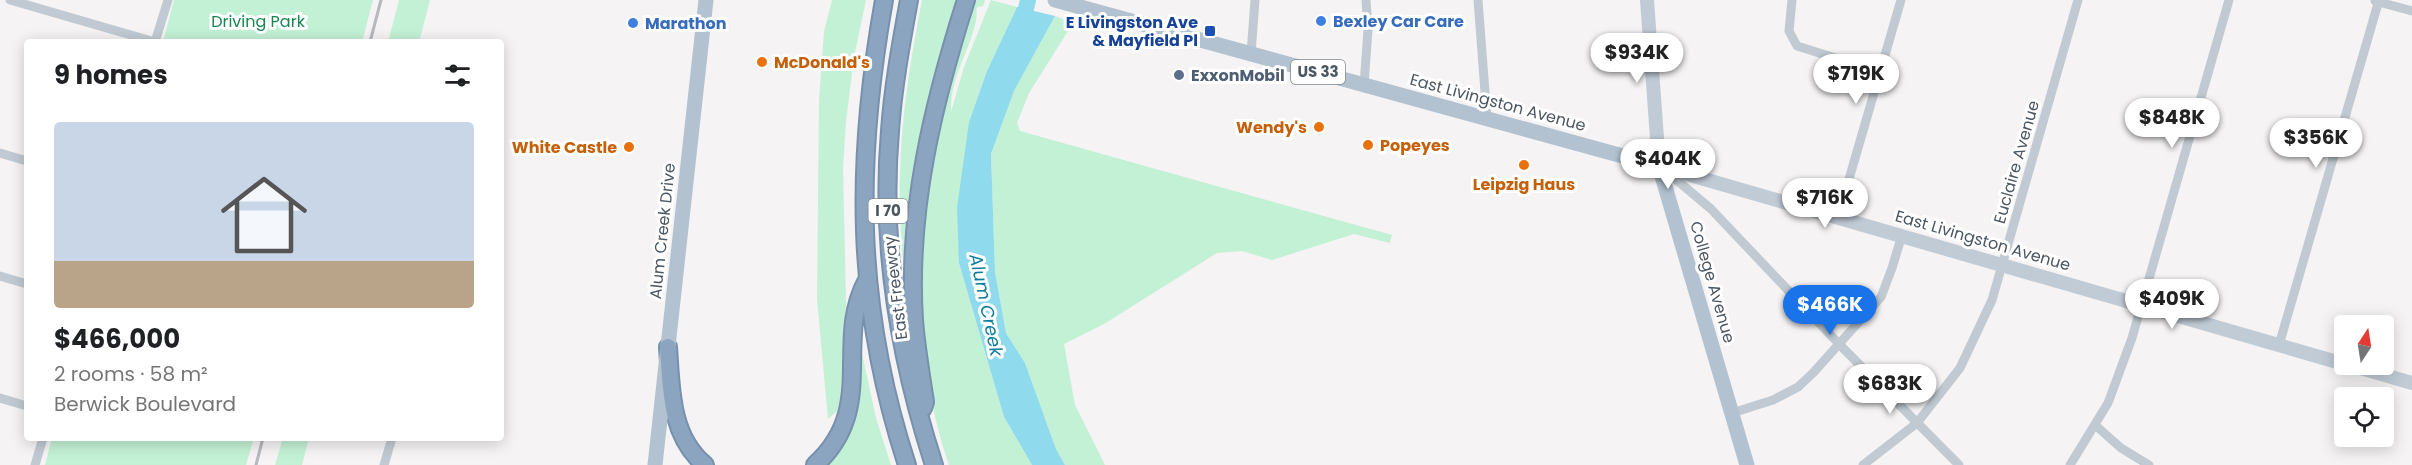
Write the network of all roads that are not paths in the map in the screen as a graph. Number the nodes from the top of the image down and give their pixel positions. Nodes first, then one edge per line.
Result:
1 (10, 0) edge
2 (168, 0) edge
3 (706, 0) edge
4 (884, 0) edge
5 (909, 0) edge
6 (966, 0) edge
7 (1255, 0) edge
8 (1366, 0) edge
9 (1478, 0) edge
10 (1647, 0) edge
11 (1792, 0) edge
12 (1901, 0) edge
13 (2078, 0) edge
14 (2229, 0) edge
15 (2376, 1) edge
16 (1062, 2) edge
17 (2412, 11) edge
18 (145, 39) edge
19 (156, 39) edge
20 (1251, 54) junction
21 (1880, 72) junction
22 (1364, 85) junction
23 (1487, 118) junction
24 (0, 153) edge
25 (24, 160) edge
26 (1659, 166) junction
27 (1838, 217) junction
28 (1902, 235) junction
29 (2002, 265) junction
30 (0, 276) edge
31 (867, 280) junction
32 (24, 283) edge
33 (2141, 305) junction
34 (1840, 345) junction
35 (2279, 345) junction
36 (668, 347) junction
37 (2334, 361) edge
38 (2384, 375) edge
39 (2412, 383) edge
40 (0, 398) edge
41 (24, 405) edge
42 (1732, 413) junction
43 (920, 420) junction
44 (1917, 423) junction
45 (2096, 425) junction
46 (42, 441) edge
47 (391, 441) edge
48 (35, 465) edge
49 (384, 465) edge
50 (655, 465) edge
51 (705, 465) edge
52 (815, 465) edge
53 (907, 465) edge
54 (934, 465) edge
55 (1747, 465) edge
56 (1863, 465) edge
57 (1959, 465) edge
58 (2070, 465) edge
59 (2149, 465) edge

1 - 18 street
2 - 19 street
3 - 36 main road, Alum Creek Drive
4 - 31 highway, East Freeway / I 70
5 - 43 highway, East Freeway / I 70
6 - 43 highway
7 - 20 street
8 - 22 street
9 - 23 street
10 - 26 main road, College Avenue
11 - 21 street
12 - 21 street
13 - 29 street, Euclaire Avenue
14 - 33 street
15 - 17 street
15 - 35 street
16 - 20 main road, East Livingston Avenue / US 33
20 - 22 main road, East Livingston Avenue / US 33
21 - 27 street
22 - 23 main road, East Livingston Avenue / US 33
23 - 26 main road, East Livingston Avenue / US 33
24 - 25 street
26 - 27 main road, East Livingston Avenue
26 - 34 street
26 - 42 main road, College Avenue
27 - 28 main road, East Livingston Avenue
28 - 29 main road, East Livingston Avenue
28 - 34 street
29 - 33 main road, East Livingston Avenue
29 - 44 street, Euclaire Avenue
30 - 32 street
31 - 52 highway
31 - 53 highway, East Freeway / I 70
33 - 35 main road, East Livingston Avenue
33 - 45 street
34 - 42 street
34 - 44 street
35 - 37 main road, East Livingston Avenue
36 - 50 main road, Alum Creek Drive
36 - 51 highway
38 - 39 main road, East Livingston Avenue
40 - 41 street
42 - 55 main road, College Avenue
43 - 54 highway, East Freeway / I 70
44 - 56 street, Euclaire Avenue
44 - 57 street
45 - 58 street
45 - 59 street
46 - 48 street
47 - 49 street

